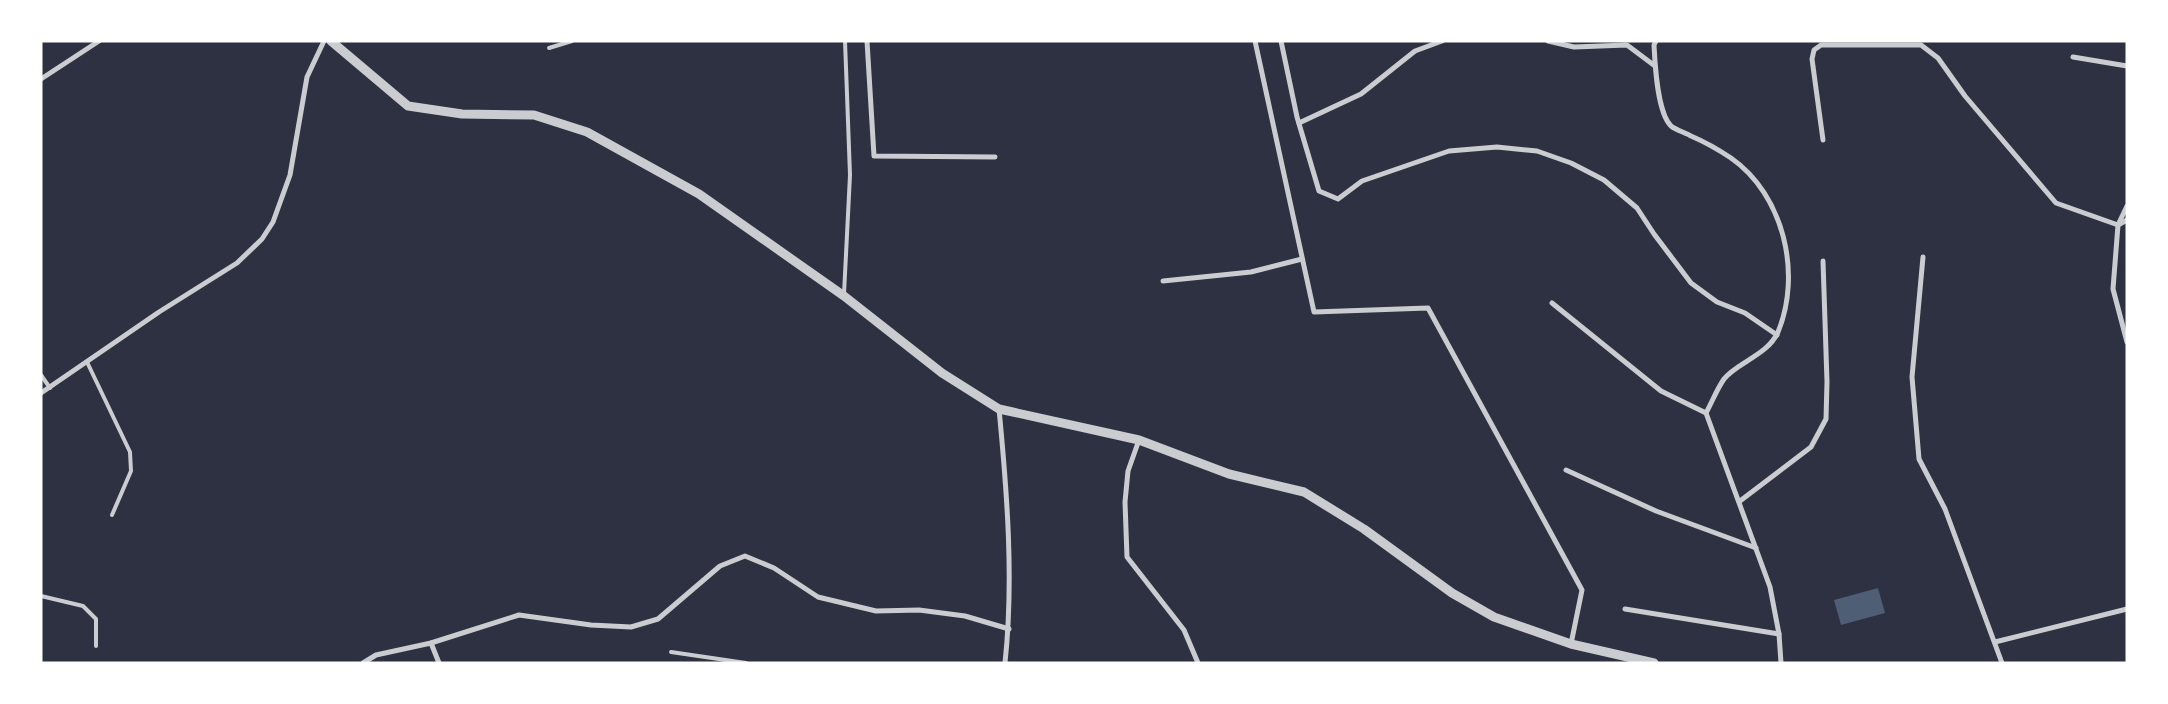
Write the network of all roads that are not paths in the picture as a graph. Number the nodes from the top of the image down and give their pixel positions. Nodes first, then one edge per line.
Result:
1 (99, 41) edge
2 (324, 41) edge
3 (331, 41) edge
4 (572, 41) edge
5 (845, 41) edge
6 (867, 41) edge
7 (1255, 41) edge
8 (1281, 41) edge
9 (1442, 41) edge
10 (1548, 41) edge
11 (1656, 41) edge
12 (549, 48) dead end
13 (2073, 57) dead end
14 (1655, 66) junction
15 (2127, 66) edge
16 (41, 79) edge
17 (1299, 123) junction
18 (1823, 140) dead end
19 (995, 157) dead end
20 (2127, 206) edge
21 (2127, 220) edge
22 (2118, 225) junction
23 (1923, 256) dead end
24 (1302, 259) junction
25 (1823, 261) dead end
26 (1163, 281) dead end
27 (844, 296) junction
28 (1552, 304) dead end
29 (1777, 335) junction
30 (2127, 342) edge
31 (87, 362) junction
32 (41, 375) edge
33 (50, 388) junction
34 (41, 393) edge
35 (999, 409) junction
36 (1706, 413) junction
37 (1139, 440) junction
38 (1566, 470) dead end
39 (1740, 501) junction
40 (112, 515) dead end
41 (1756, 548) junction
42 (41, 596) edge
43 (1625, 609) dead end
44 (2127, 610) edge
45 (1009, 629) junction
46 (1779, 634) junction
47 (1995, 642) junction
48 (431, 643) junction
49 (1571, 644) junction
50 (96, 646) dead end
51 (671, 652) dead end
52 (363, 663) edge
53 (439, 663) edge
54 (746, 663) edge
55 (1005, 663) edge
56 (1198, 663) edge
57 (1654, 663) edge
58 (1781, 663) edge
59 (2002, 663) edge

1 - 16 street
2 - 31 street
3 - 27 street
4 - 12 lane
5 - 27 lane
6 - 19 street
7 - 24 street
8 - 17 street
9 - 17 street
10 - 14 street
11 - 14 street
13 - 15 street
14 - 29 street
17 - 29 street
18 - 22 street
20 - 22 street
21 - 22 street
22 - 30 street
23 - 47 street
24 - 26 street
24 - 49 street
25 - 39 street
27 - 35 street
28 - 36 street
29 - 36 street
31 - 33 street
31 - 40 lane
32 - 33 lane
33 - 34 street
35 - 37 street
35 - 45 street
36 - 39 street
37 - 49 street
37 - 56 street
38 - 41 street
39 - 41 street
41 - 46 street
42 - 50 lane
43 - 46 street
44 - 47 street
45 - 48 street
45 - 55 street
46 - 58 street
47 - 59 street
48 - 52 street
48 - 53 street
49 - 57 street
51 - 54 lane

